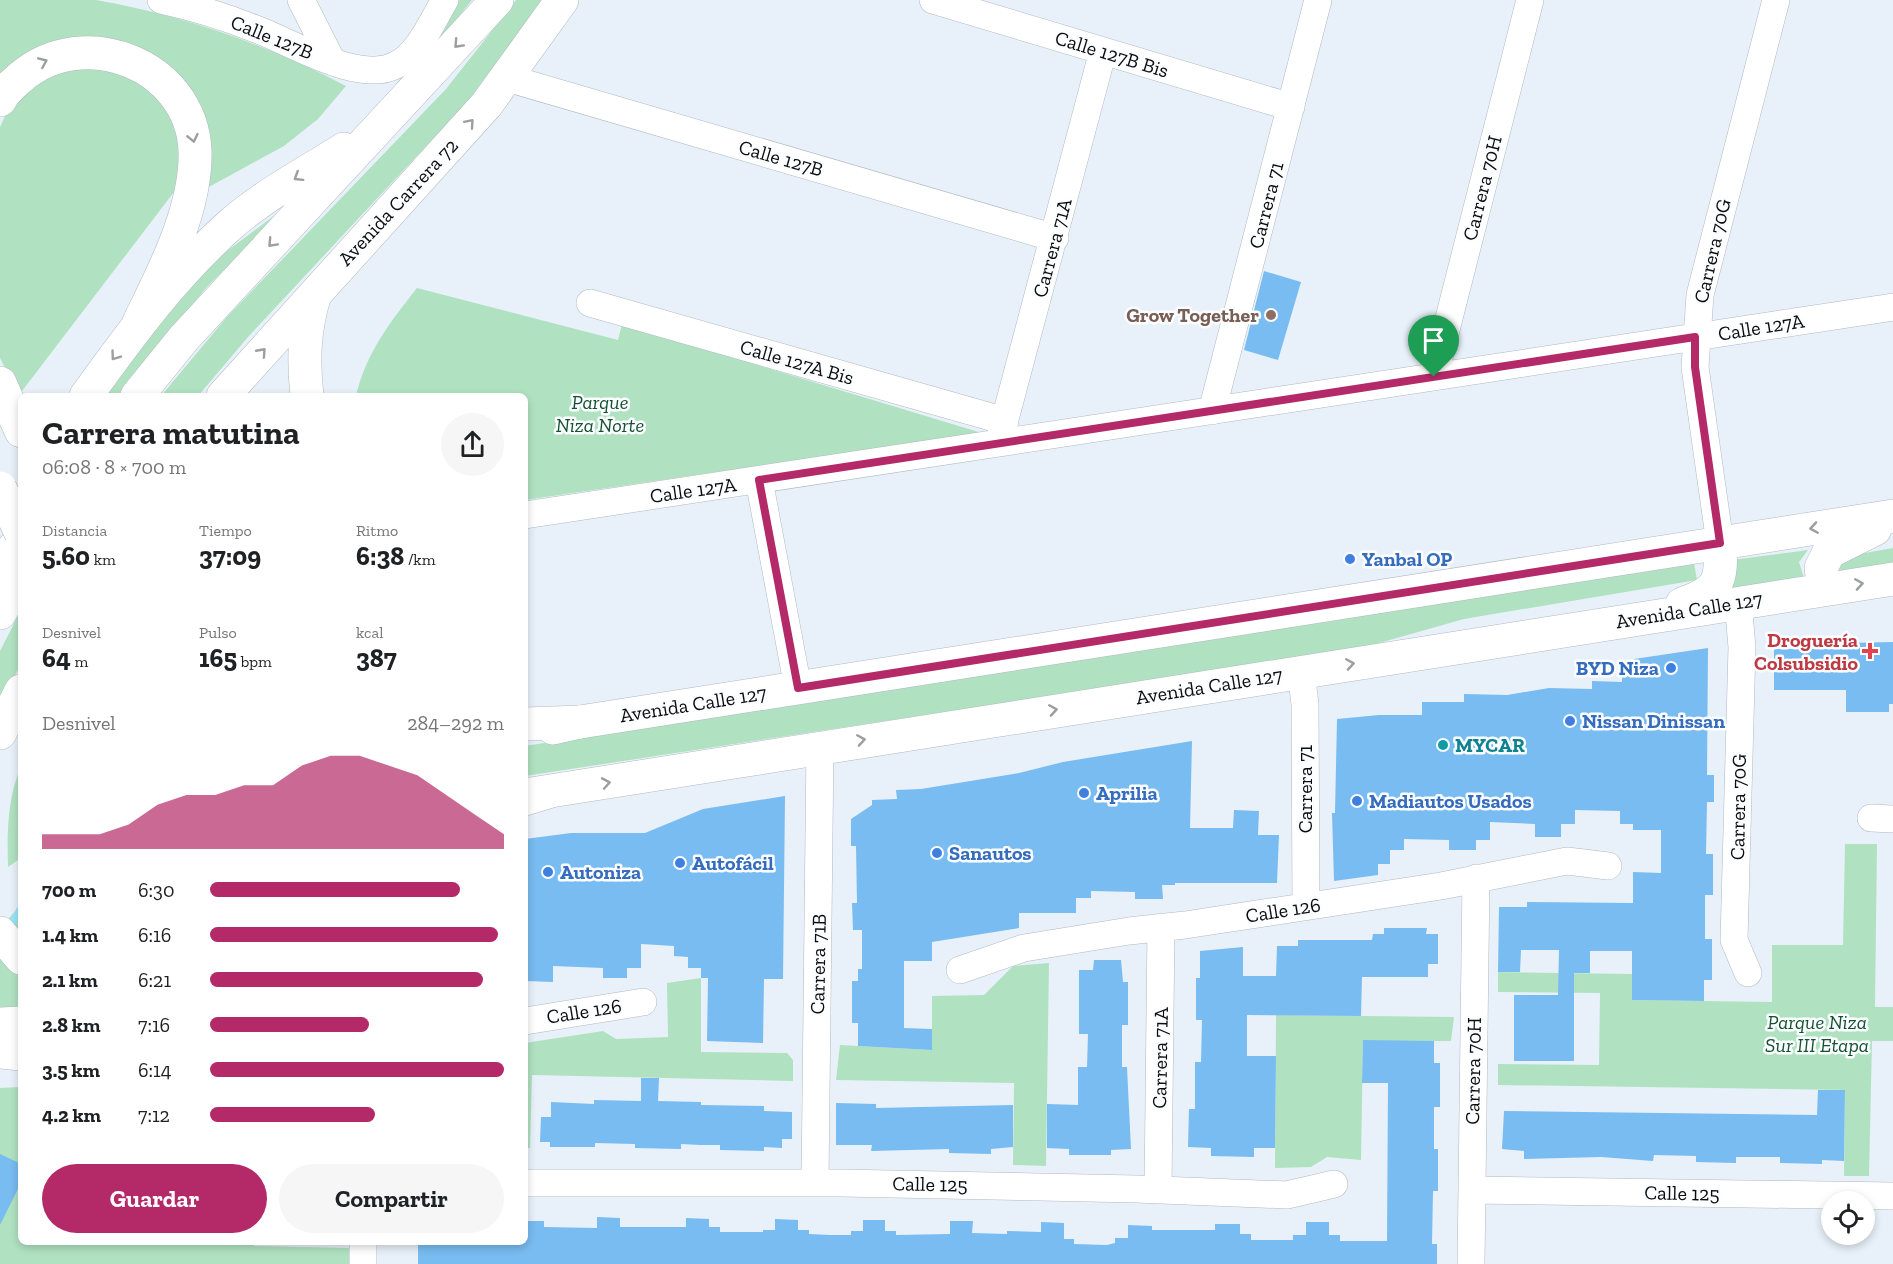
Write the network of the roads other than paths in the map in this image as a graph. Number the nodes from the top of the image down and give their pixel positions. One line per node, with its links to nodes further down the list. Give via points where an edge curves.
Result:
1 (161, 0): 10 (street, Calle 127B)
2 (301, 0): 12 (street)
3 (445, 0): 12 (street, Calle 127B, via 410,54 395,66 383,70 358,69)
4 (497, 0): 16 (main road, one-way to 16)
5 (562, 0): 13 (main road, Avenida Carrera 72)
6 (933, 0): 11 (street, Calle 127B Bis)
7 (1318, 0): 15 (street, Carrera 71)
8 (1530, 0): 23 (street, Carrera 70H)
9 (1776, 0): 22 (street, Carrera 70G, via 1700,295)
10 (202, 4): 12 (street, Calle 127B)
11 (1103, 51): 15 (street, Calle 127B Bis); 17 (street, Carrera 71A)
12 (332, 62)
13 (507, 78): 17 (street, Calle 127B); 18 (main road, Avenida Carrera 72, one-way to 13, via 433,166)
14 (0, 100): 21 (main road, one-way to 21, via 35,66 64,54 110,53 136,62 160,78 186,112 195,150 190,188 170,258)
15 (1291, 107): 29 (street, Carrera 71)
16 (383, 124): 21 (main road, one-way to 21, via 230,225); 26 (main road, one-way to 26, via 184,338)
17 (1055, 238): 31 (street, Carrera 71A)
18 (317, 290): 27 (main road, Avenida Carrera 72, one-way to 18); 28 (main road, via 305,334)
19 (590, 303): 31 (street, Calle 127A Bis)
20 (1893, 307): 22 (street, Calle 127A)
21 (139, 322): 25 (main road, one-way to 25)
22 (1695, 337): 23 (street, Calle 127A); 41 (street, Carrera 70G, via 1695,367)
23 (1434, 377): 29 (street, Calle 127A)
24 (3, 390): 30 (main road)
25 (88, 393)
26 (139, 393)
27 (226, 393)
28 (307, 393)
29 (1212, 411): 31 (street, Calle 127A)
30 (18, 424)
31 (1002, 433): 32 (street, Calle 127A)
32 (759, 480): 35 (street, Calle 127A); 50 (street)
33 (0, 488): 39 (main road, bridge)
34 (18, 495): 38 (main road)
35 (528, 514)
36 (1893, 516): 41 (main road, Avenida Calle 127, one-way to 41)
37 (1893, 520): 45 (main road, via 1829,552 1821,568)
38 (0, 522)
39 (18, 527)
40 (18, 543): 42 (main road)
41 (1720, 543): 48 (main road, via 1722,573 1707,594); 50 (main road, Avenida Calle 127)
42 (0, 565)
43 (1893, 579): 45 (main road, Avenida Calle 127, one-way to 43)
44 (18, 580): 47 (main road)
45 (1824, 589): 46 (main road, Avenida Calle 127)
46 (1738, 602): 48 (main road, Avenida Calle 127); 65 (street, Carrera 70G, via 1742,647 1734,940)
47 (0, 613)
48 (1644, 617): 49 (main road, Avenida Calle 127, one-way to 48)
49 (1301, 672): 56 (main road, Avenida Calle 127, one-way to 49); 60 (street, Carrera 71, via 1305,704)
50 (798, 688): 52 (main road, Avenida Calle 127)
51 (18, 697): 54 (main road)
52 (580, 722): 53 (main road); 55 (main road, Avenida Calle 127)
53 (528, 724)
54 (0, 734)
55 (528, 734)
56 (820, 746): 57 (main road, Avenida Calle 127, one-way to 56); 73 (street, Carrera 71B)
57 (533, 795)
58 (1608, 866): 59 (street, Calle 126, via 1567,861)
59 (1476, 878): 60 (street, Calle 126); 76 (street, Carrera 70H)
60 (1306, 906): 61 (street, Calle 126)
61 (1161, 927): 64 (street, Calle 126, via 1024,948); 75 (street, Carrera 71A)
62 (0, 933): 63 (main road)
63 (18, 954)
64 (960, 970)
65 (1748, 973)
66 (643, 1002): 67 (street, Calle 126)
67 (528, 1021)
68 (18, 1023): 69 (main road)
69 (0, 1024)
70 (0, 1052): 71 (main road)
71 (18, 1054)
72 (528, 1182): 73 (street, Calle 125)
73 (815, 1182): 75 (street, Calle 125)
74 (1334, 1184): 75 (street, Calle 125, via 1287,1195)
75 (1158, 1189)
76 (1472, 1190): 77 (street, Calle 125); 80 (street, Carrera 70H)
77 (1893, 1196)
78 (363, 1245): 79 (street)
79 (363, 1264)
80 (1471, 1264)

